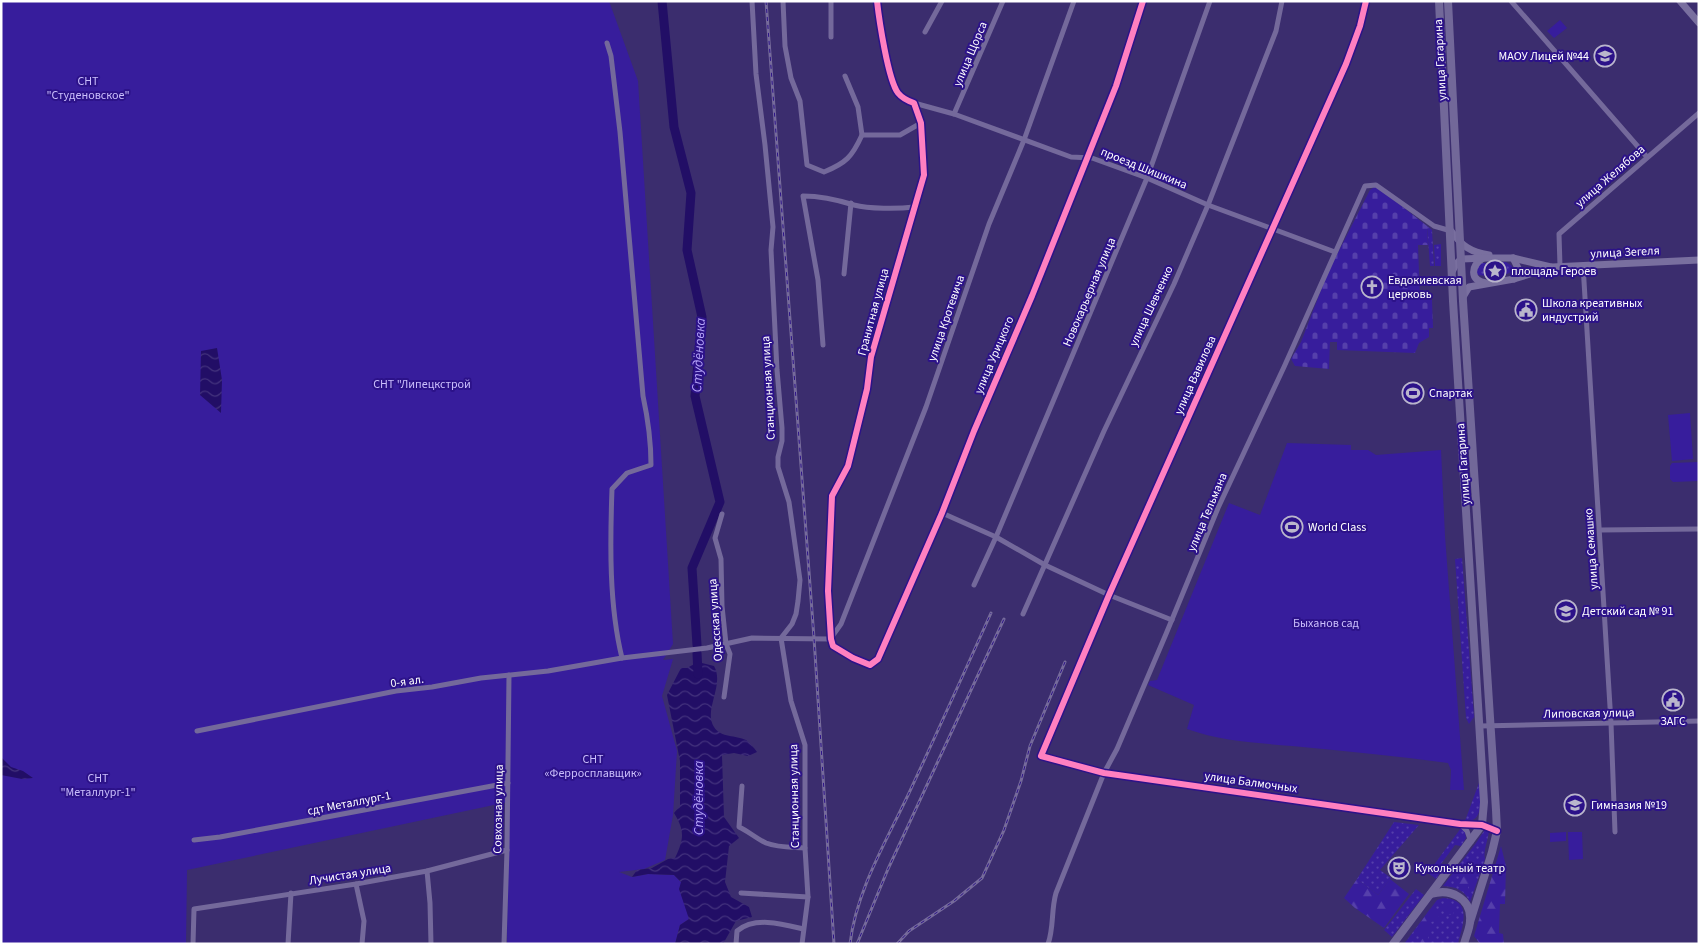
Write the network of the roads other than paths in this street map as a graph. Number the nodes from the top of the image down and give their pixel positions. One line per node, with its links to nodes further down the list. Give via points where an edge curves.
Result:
1 (752, 1): 63 (street, Станционная улица, via 756,74 773,224 770,250 782,428 778,467 790,502 800,580 796,614)
2 (783, 1): 25 (street, via 785,46 791,78 800,101 807,165 824,172 840,165 855,150)
3 (831, 1): 18 (street)
4 (877, 1): 21 (street, Гранитная улица, via 891,73 898,92)
5 (942, 1): 17 (street)
6 (1003, 1): 23 (street, улица Щорса)
7 (1074, 1): 26 (street, улица Кротевича)
8 (1142, 1): 28 (street, улица Урицкого, via 1116,86)
9 (1210, 1): 29 (street, Новокарьерная улица)
10 (1282, 1): 31 (street, улица Шевченко, via 1276,31)
11 (1366, 1): 33 (street, улица Вавилова, via 1346,64)
12 (1439, 1): 34 (main road, улица Гагарина)
13 (1448, 1): 35 (main road, улица Гагарина)
14 (1511, 1): 27 (street)
15 (1680, 1): 16 (main road)
16 (1699, 22)
17 (925, 32)
18 (831, 37)
19 (607, 43): 66 (street, via 620,132 651,458 651,465 627,473 612,489 614,615)
20 (845, 76): 25 (street, via 858,107)
21 (914, 103): 23 (street, проезд Шишкина); 24 (street, Гранитная улица)
22 (1699, 112): 27 (street, улица Желябова)
23 (954, 114): 26 (street, проезд Шишкина)
24 (921, 122): 25 (street, via 900,135); 32 (street, Гранитная улица, via 924,175)
25 (862, 135)
26 (1024, 140): 28 (street, проезд Шишкина, via 1071,157); 64 (street, улица Кротевича, via 989,224 923,415 840,624)
27 (1647, 157): 43 (street, улица Желябова, via 1559,234)
28 (1086, 158): 29 (street, проезд Шишкина); 51 (street, улица Урицкого)
29 (1147, 178): 31 (street, проезд Шишкина); 55 (street, Новокарьерная улица)
30 (851, 203): 32 (street, via 897,209); 46 (street); 50 (street, via 803,196 818,280)
31 (1208, 205): 33 (street, проезд Шишкина); 56 (street, улица Шевченко)
32 (914, 207): 64 (street, Гранитная улица, via 871,357 867,389 848,466 832,496 828,591)
33 (1273, 228): 36 (street, проезд Шишкина); 60 (street, улица Вавилова)
34 (1450, 231): 35 (main road); 36 (street, улица Тельмана, via 1434,226 1376,186 1365,186); 45 (main road, улица Гагарина)
35 (1460, 244): 37 (main road, via 1476,253); 40 (main road, улица Гагарина)
36 (1335, 252): 62 (street, улица Тельмана, via 1218,508)
37 (1501, 257): 38 (main road); 39 (main road)
38 (1483, 258): 40 (main road); 48 (main road, via 1477,262 1475,276 1480,282)
39 (1514, 258): 44 (main road); 47 (main road, via 1518,268)
40 (1461, 259): 45 (main road); 49 (main road, улица Гагарина)
41 (1699, 260): 42 (main road, улица Зегеля)
42 (1583, 265): 43 (main road, улица Зегеля); 54 (street, улица Семашко)
43 (1560, 266): 44 (main road, улица Зегеля)
44 (1552, 267): 47 (main road)
45 (1452, 272): 59 (main road, улица Гагарина)
46 (844, 274)
47 (1514, 279): 48 (main road)
48 (1487, 283): 49 (main road, via 1469,287)
49 (1463, 297): 58 (main road, улица Гагарина)
50 (823, 345)
51 (942, 513): 55 (street); 64 (street, улица Урицкого, via 878,659 870,665 853,658 833,646)
52 (722, 514): 65 (street, Одесская улица, via 715,538 721,559)
53 (1699, 529): 54 (street)
54 (1600, 530): 70 (street, улица Семашко)
55 (996, 537): 56 (street); 57 (street, Новокарьерная улица)
56 (1045, 565): 60 (street); 61 (street, улица Шевченко)
57 (974, 585)
58 (1482, 589): 59 (main road, via 1477,596); 72 (main road, улица Гагарина)
59 (1471, 590): 71 (main road, улица Гагарина)
60 (1109, 595): 62 (street); 74 (street, улица Вавилова)
61 (1023, 614)
62 (1172, 620): 75 (street, улица Тельмана)
63 (781, 638): 64 (street, 0-я ал.); 65 (street, 0-я ал., via 752,638); 84 (street, Станционная улица, via 791,701 805,745)
64 (831, 639)
65 (726, 644): 66 (street, 0-я ал.); 68 (street, Одесская улица, via 730,654)
66 (622, 658): 67 (street, 0-я ал.)
67 (509, 675): 73 (street, 0-я ал., via 396,692); 76 (street, Совхозная улица)
68 (724, 697)
69 (1699, 721): 70 (street, Липовская улица)
70 (1612, 723): 72 (street, Липовская улица); 81 (street, улица Семашко)
71 (1480, 726): 72 (street, Липовская улица); 79 (main road, улица Гагарина)
72 (1491, 726): 80 (main road, улица Гагарина)
73 (197, 731)
74 (1040, 756): 75 (street, улица Балмочных)
75 (1104, 773): 78 (street, улица Балмочных); 102 (street, улица Тельмана, via 1056,893)
76 (508, 783): 82 (street, сдт Металлург-1); 85 (street, Совхозная улица)
77 (742, 786): 84 (street, via 739,827 764,842)
78 (1460, 824): 79 (street, улица Балмочных); 83 (street, via 1467,830)
79 (1482, 825): 80 (street, улица Балмочных); 83 (main road, улица Гагарина)
80 (1497, 831): 92 (main road, улица Гагарина)
81 (1616, 832)
82 (194, 840)
83 (1471, 842): 90 (main road, улица Гагарина)
84 (806, 848): 91 (street, Станционная улица)
85 (507, 850): 86 (street, Лучистая улица); 99 (street, Совхозная улица)
86 (427, 871): 87 (street, Лучистая улица); 98 (street)
87 (356, 884): 88 (street, Лучистая улица); 97 (street, via 364,921)
88 (291, 893): 95 (street, Лучистая улица, via 194,909); 96 (street)
89 (742, 893): 91 (street)
90 (1431, 894): 92 (main road, via 1445,892 1459,897 1468,908); 94 (main road, улица Гагарина)
91 (808, 897): 93 (street, Станционная улица)
92 (1470, 922): 104 (main road, улица Гагарина)
93 (803, 929): 100 (street, via 756,922 738,931); 101 (street, Станционная улица)
94 (1398, 940): 103 (main road)
95 (193, 944)
96 (288, 944)
97 (362, 944)
98 (431, 944)
99 (504, 944)
100 (736, 944)
101 (802, 944)
102 (1048, 944)
103 (1393, 944)
104 (1464, 944)

